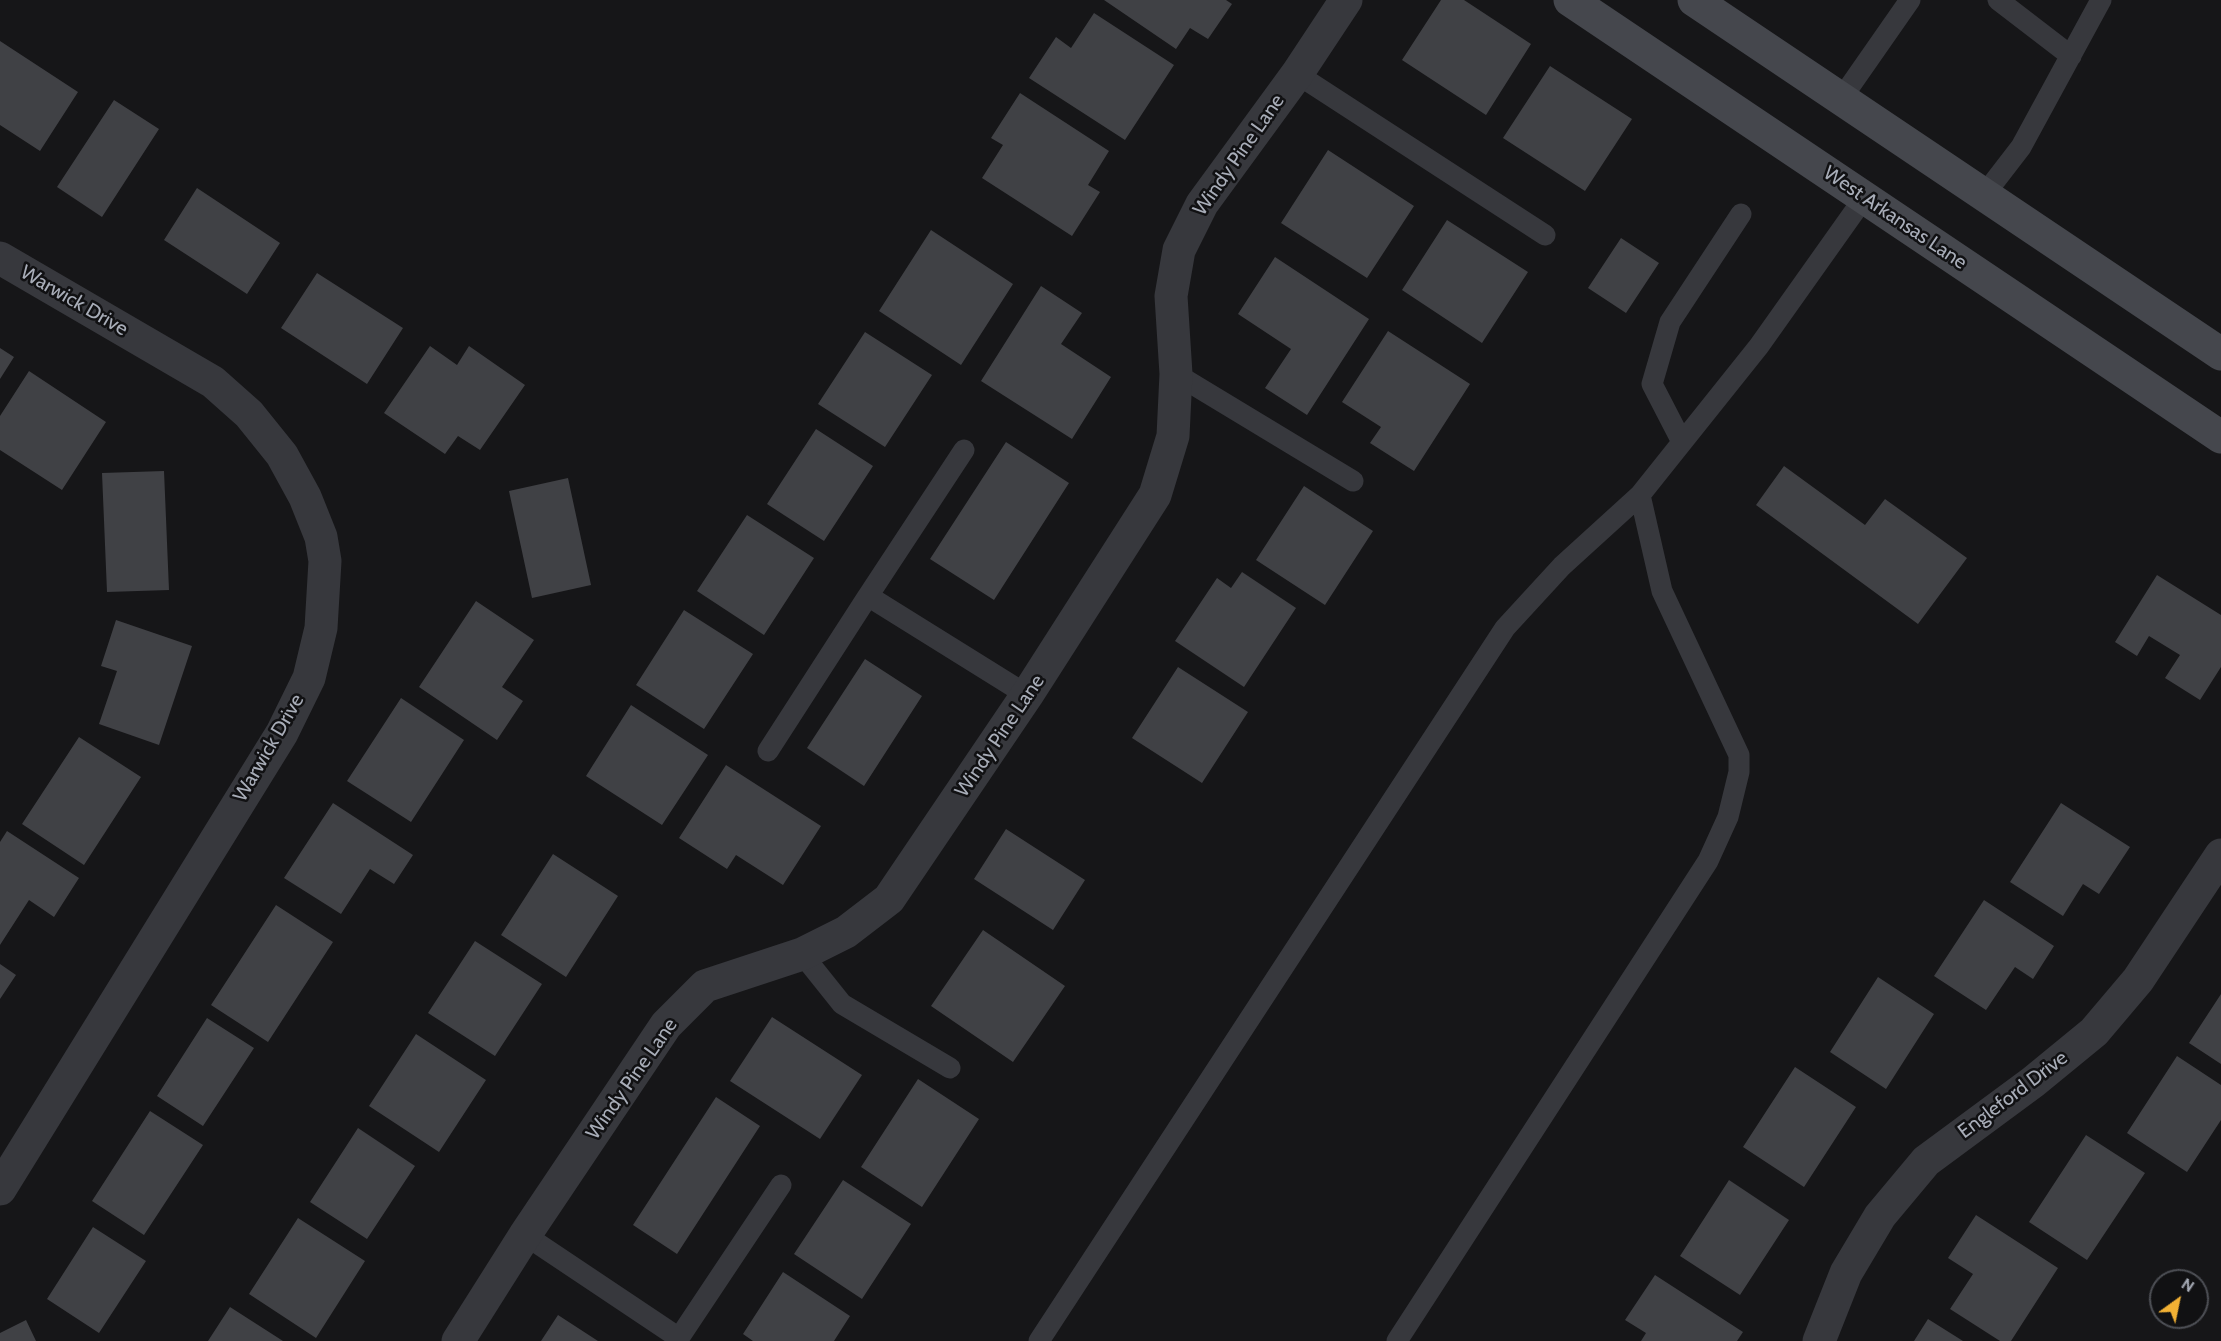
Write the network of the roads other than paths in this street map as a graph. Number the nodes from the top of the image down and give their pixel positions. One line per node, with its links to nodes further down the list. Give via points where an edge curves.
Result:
1 (1346, 0): 8 (street, Windy Pine Lane)
2 (1570, 0): 11 (main road, West Arkansas Lane)
3 (1694, 0): 9 (main road)
4 (1910, 0): 9 (lane)
5 (1998, 0): 7 (lane)
6 (2101, 0): 7 (lane)
7 (2071, 56): 10 (lane, via 2021,147)
8 (1297, 74): 13 (lane); 16 (street, Windy Pine Lane, via 1202,204 1179,250 1171,296)
9 (1842, 99): 10 (main road)
10 (1984, 195): 15 (main road)
11 (1864, 198): 17 (main road, West Arkansas Lane); 18 (lane, via 1759,346)
12 (1741, 214): 18 (lane, via 1670,322 1652,384)
13 (1545, 235)
14 (0, 258): 29 (street, Warwick Drive, via 213,382 249,414 282,455 304,497 321,537 325,561 321,628 309,678 282,734)
15 (2221, 354)
16 (1176, 374): 20 (lane); 23 (street, Windy Pine Lane, via 1173,436 1155,495)
17 (2221, 436)
18 (1682, 442): 21 (lane)
19 (964, 450): 22 (lane)
20 (1353, 481)
21 (1640, 495): 33 (lane, via 1562,567 1505,628); 34 (lane, via 1662,591 1739,755 1728,817 1708,861)
22 (868, 596): 23 (lane); 24 (lane)
23 (1027, 695): 26 (street, Windy Pine Lane, via 889,899 846,932)
24 (768, 751)
25 (2221, 855): 35 (street, Engleford Drive, via 2138,980 2094,1032 1926,1161 1880,1216 1852,1264)
26 (802, 954): 27 (lane, via 842,1004); 30 (street, Windy Pine Lane, via 705,986 666,1025)
27 (950, 1068)
28 (781, 1185): 31 (lane)
29 (0, 1189)
30 (525, 1235): 31 (lane); 32 (street, Windy Pine Lane)
31 (678, 1339)
32 (458, 1341)
33 (1039, 1341)
34 (1397, 1341)
35 (1819, 1341)

